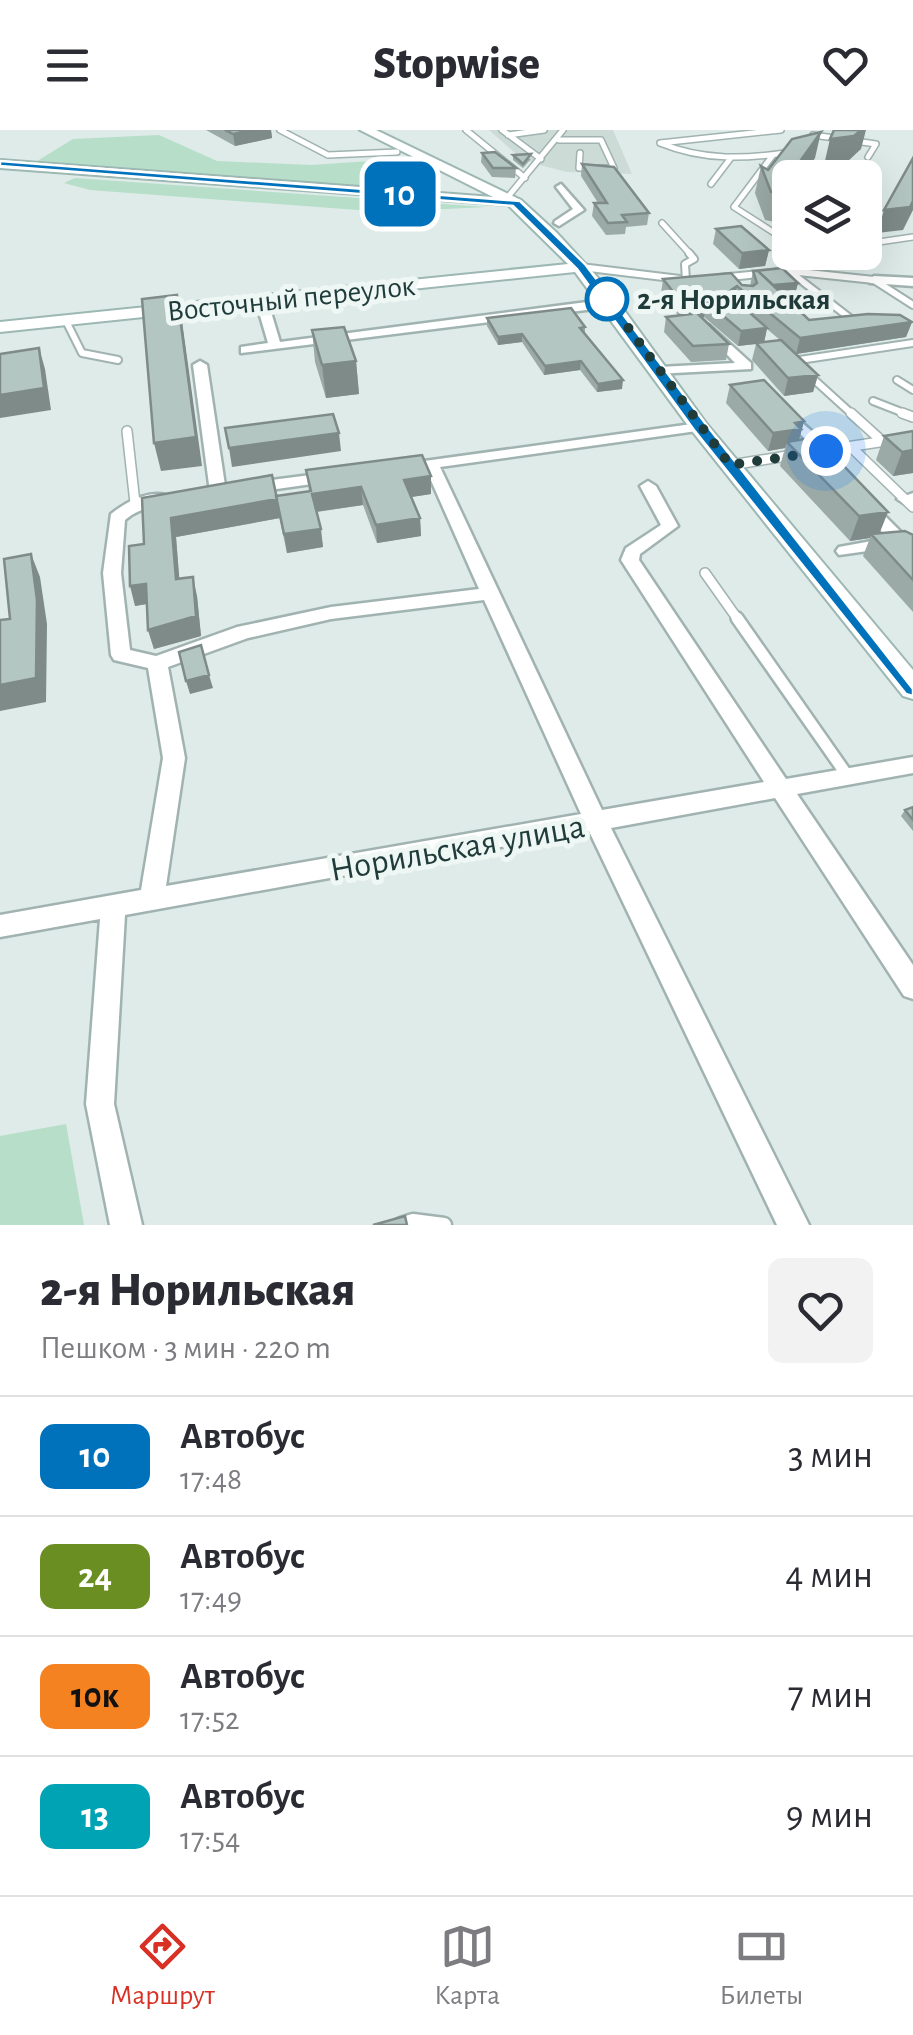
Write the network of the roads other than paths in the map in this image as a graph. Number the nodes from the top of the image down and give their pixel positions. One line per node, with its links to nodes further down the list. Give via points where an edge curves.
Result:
1 (280, 130): 13 (lane, via 328,155)
2 (351, 130): 13 (main road)
3 (366, 130): 13 (main road)
4 (466, 130): 21 (lane)
5 (544, 130): 8 (lane)
6 (563, 130): 11 (lane)
7 (781, 130): 18 (lane, via 660,142 678,152)
8 (504, 132): 17 (lane)
9 (596, 133): 12 (lane)
10 (814, 133): 15 (lane, via 805,150); 16 (lane, via 876,144)
11 (559, 140): 12 (lane); 17 (lane)
12 (601, 140): 14 (lane, via 614,168 579,168)
13 (403, 151): 20 (main road); 25 (main road)
14 (580, 153)
15 (773, 155): 18 (lane); 28 (lane, via 734,207)
16 (868, 157)
17 (541, 159): 21 (lane)
18 (730, 160): 22 (lane)
19 (0, 164): 24 (main road)
20 (439, 172): 24 (main road, via 444,185); 25 (main road)
21 (524, 178): 25 (lane)
22 (711, 184)
23 (561, 186): 26 (street, via 579,210)
24 (426, 196): 25 (main road)
25 (512, 201): 26 (main road); 31 (main road)
26 (559, 222): 31 (main road)
27 (662, 223): 36 (lane, via 694,259 685,264)
28 (772, 231)
29 (913, 237): 30 (lane)
30 (882, 242)
31 (581, 266): 36 (lane); 41 (main road, Восточный переулок); 42 (main road)
32 (789, 272): 33 (lane); 37 (lane); 46 (lane)
33 (730, 277): 34 (lane); 39 (street)
34 (715, 278)
35 (701, 279): 36 (lane)
36 (686, 280)
37 (874, 280): 38 (street); 43 (lane)
38 (913, 282)
39 (746, 294)
40 (805, 300): 45 (street, via 782,304)
41 (262, 302): 44 (main road, Восточный переулок); 51 (street)
42 (610, 303): 51 (street); 57 (main road)
43 (913, 305)
44 (66, 320): 48 (main road, Восточный переулок); 54 (lane, via 82,353)
45 (803, 321)
46 (858, 323): 49 (street)
47 (704, 325): 57 (street, via 742,353 746,366)
48 (0, 326)
49 (828, 327)
50 (913, 343): 55 (lane)
51 (274, 346): 53 (street)
52 (780, 349): 55 (lane)
53 (246, 350)
54 (118, 360)
55 (793, 361): 66 (lane)
56 (200, 365): 73 (street)
57 (660, 372): 63 (main road)
58 (896, 380): 59 (lane)
59 (913, 390)
60 (770, 398): 68 (street)
61 (873, 401): 62 (lane)
62 (913, 418)
63 (700, 426): 69 (main road); 79 (street, via 421,465)
64 (127, 430): 75 (lane)
65 (913, 437): 66 (lane)
66 (883, 442): 67 (lane)
67 (851, 447): 68 (lane); 74 (lane)
68 (816, 456): 69 (lane)
69 (730, 465): 81 (main road)
70 (354, 474): 73 (street)
71 (648, 486): 84 (street, via 670,526 639,544 630,560)
72 (851, 491): 76 (street)
73 (201, 494): 75 (street)
74 (910, 501)
75 (135, 503): 80 (street, via 117,518 112,573 121,655)
76 (909, 545): 77 (street)
77 (845, 550)
78 (705, 573): 83 (lane)
79 (493, 592): 80 (street, via 331,613 244,632); 85 (street)
80 (157, 663): 86 (street, via 174,758)
81 (913, 689)
82 (913, 765): 83 (street, Норильская улица)
83 (849, 779): 84 (street, Норильская улица)
84 (782, 791): 85 (street, Норильская улица); 89 (street)
85 (598, 823): 86 (street, Норильская улица); 93 (street)
86 (152, 900): 87 (street, Норильская улица)
87 (112, 907): 88 (street, Норильская улица); 90 (street, via 100,1104)
88 (0, 926)
89 (913, 987)
90 (126, 1225)
91 (401, 1225): 92 (lane)
92 (444, 1225)
93 (793, 1225)

